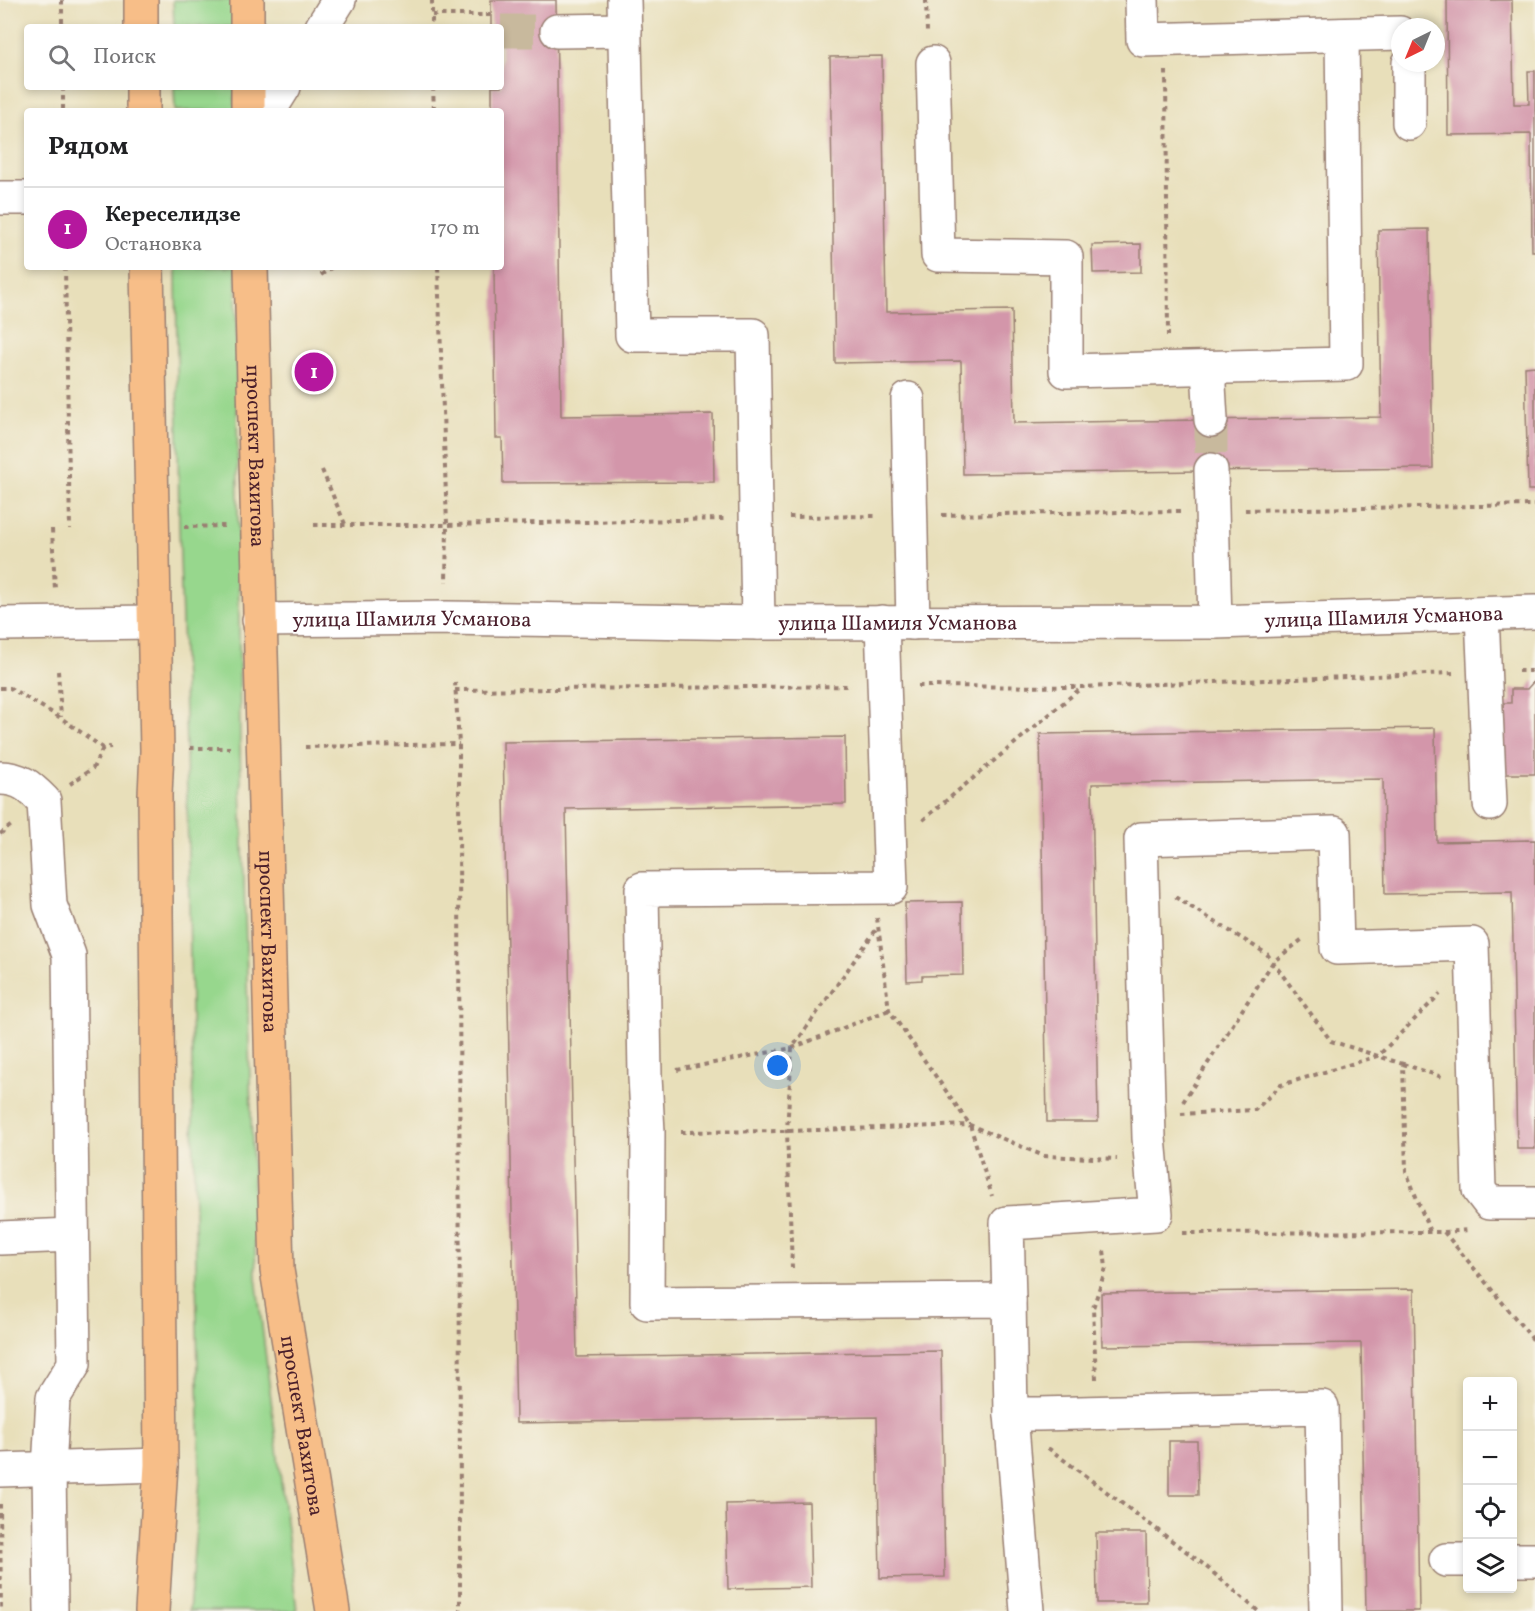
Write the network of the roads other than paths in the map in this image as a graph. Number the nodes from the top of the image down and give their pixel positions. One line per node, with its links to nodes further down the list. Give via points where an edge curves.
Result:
1 (141, 0): 6 (main road)
2 (247, 0): 7 (main road)
3 (339, 0): 8 (street)
4 (1142, 0): 11 (street, via 1143,40)
5 (625, 15): 9 (street); 35 (street, via 632,335 753,335)
6 (141, 24)
7 (247, 24)
8 (324, 24)
9 (557, 30)
10 (1391, 33): 11 (street)
11 (1342, 34): 25 (street, via 1346,364)
12 (933, 63): 25 (street, via 938,255 1066,257 1066,371)
13 (1409, 72): 20 (street)
14 (143, 90): 17 (main road)
15 (248, 90): 18 (main road)
16 (282, 90): 19 (street)
17 (143, 108)
18 (248, 108)
19 (271, 108)
20 (1409, 123)
21 (0, 198): 22 (street)
22 (24, 198)
23 (147, 270): 32 (main road)
24 (251, 270): 31 (main road, проспект Вахитова)
25 (1208, 368): 27 (street)
26 (909, 399): 33 (street)
27 (1211, 420)
28 (1211, 470): 34 (street)
29 (1535, 612): 30 (street, улица Шамиля Усманова)
30 (1482, 614): 34 (street, улица Шамиля Усманова); 38 (street)
31 (259, 620): 35 (street, улица Шамиля Усманова, via 447,618); 51 (main road, проспект Вахитова, via 277,1270)
32 (154, 622): 36 (street); 44 (main road)
33 (897, 622): 34 (street, улица Шамиля Усманова); 35 (street, улица Шамиля Усманова); 42 (street, via 885,685 891,887 642,889 648,1303)
34 (1215, 622)
35 (758, 623)
36 (0, 624)
37 (0, 778): 40 (street, via 12,778 30,787 44,801 50,905 69,955)
38 (1490, 804)
39 (1535, 1203): 42 (street, via 1489,1203 1479,1190 1472,944 1337,948 1334,833 1141,839 1149,1137 1156,1214 1007,1223)
40 (72, 1236): 41 (street); 45 (street, via 74,1364 53,1398)
41 (0, 1238)
42 (1009, 1300): 43 (street)
43 (1011, 1417): 52 (street); 53 (street, via 1322,1407)
44 (161, 1465): 45 (street); 50 (main road)
45 (49, 1469): 46 (street); 49 (street)
46 (0, 1470)
47 (1517, 1560): 48 (street)
48 (1535, 1560)
49 (51, 1611)
50 (152, 1611)
51 (333, 1611)
52 (1027, 1611)
53 (1326, 1611)

